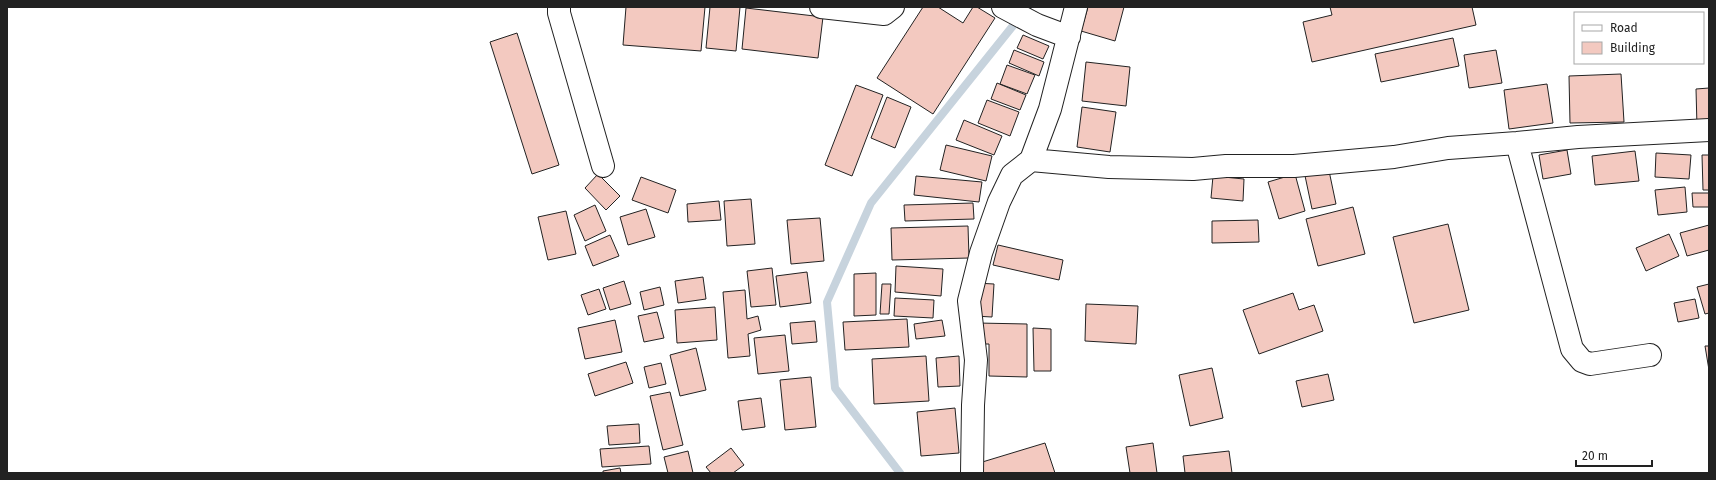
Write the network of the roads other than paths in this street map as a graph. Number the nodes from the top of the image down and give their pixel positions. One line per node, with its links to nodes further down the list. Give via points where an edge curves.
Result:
1 (558, 7): 10 (street)
2 (821, 7): 3 (street, via 884,14)
3 (893, 7)
4 (1003, 7): 6 (street, via 1037,25)
5 (1076, 7): 6 (street)
6 (1069, 37): 9 (street, via 1050,109)
7 (1709, 130): 8 (street, via 1578,137)
8 (1517, 144): 9 (street, via 1448,148 1394,157 1294,166 1226,166 1193,169 1109,167); 11 (street, via 1572,349 1582,361 1590,364)
9 (1031, 160): 12 (street, via 1012,175 999,202 981,253 970,301 976,360)
10 (604, 166)
11 (1650, 355)
12 (972, 473)

